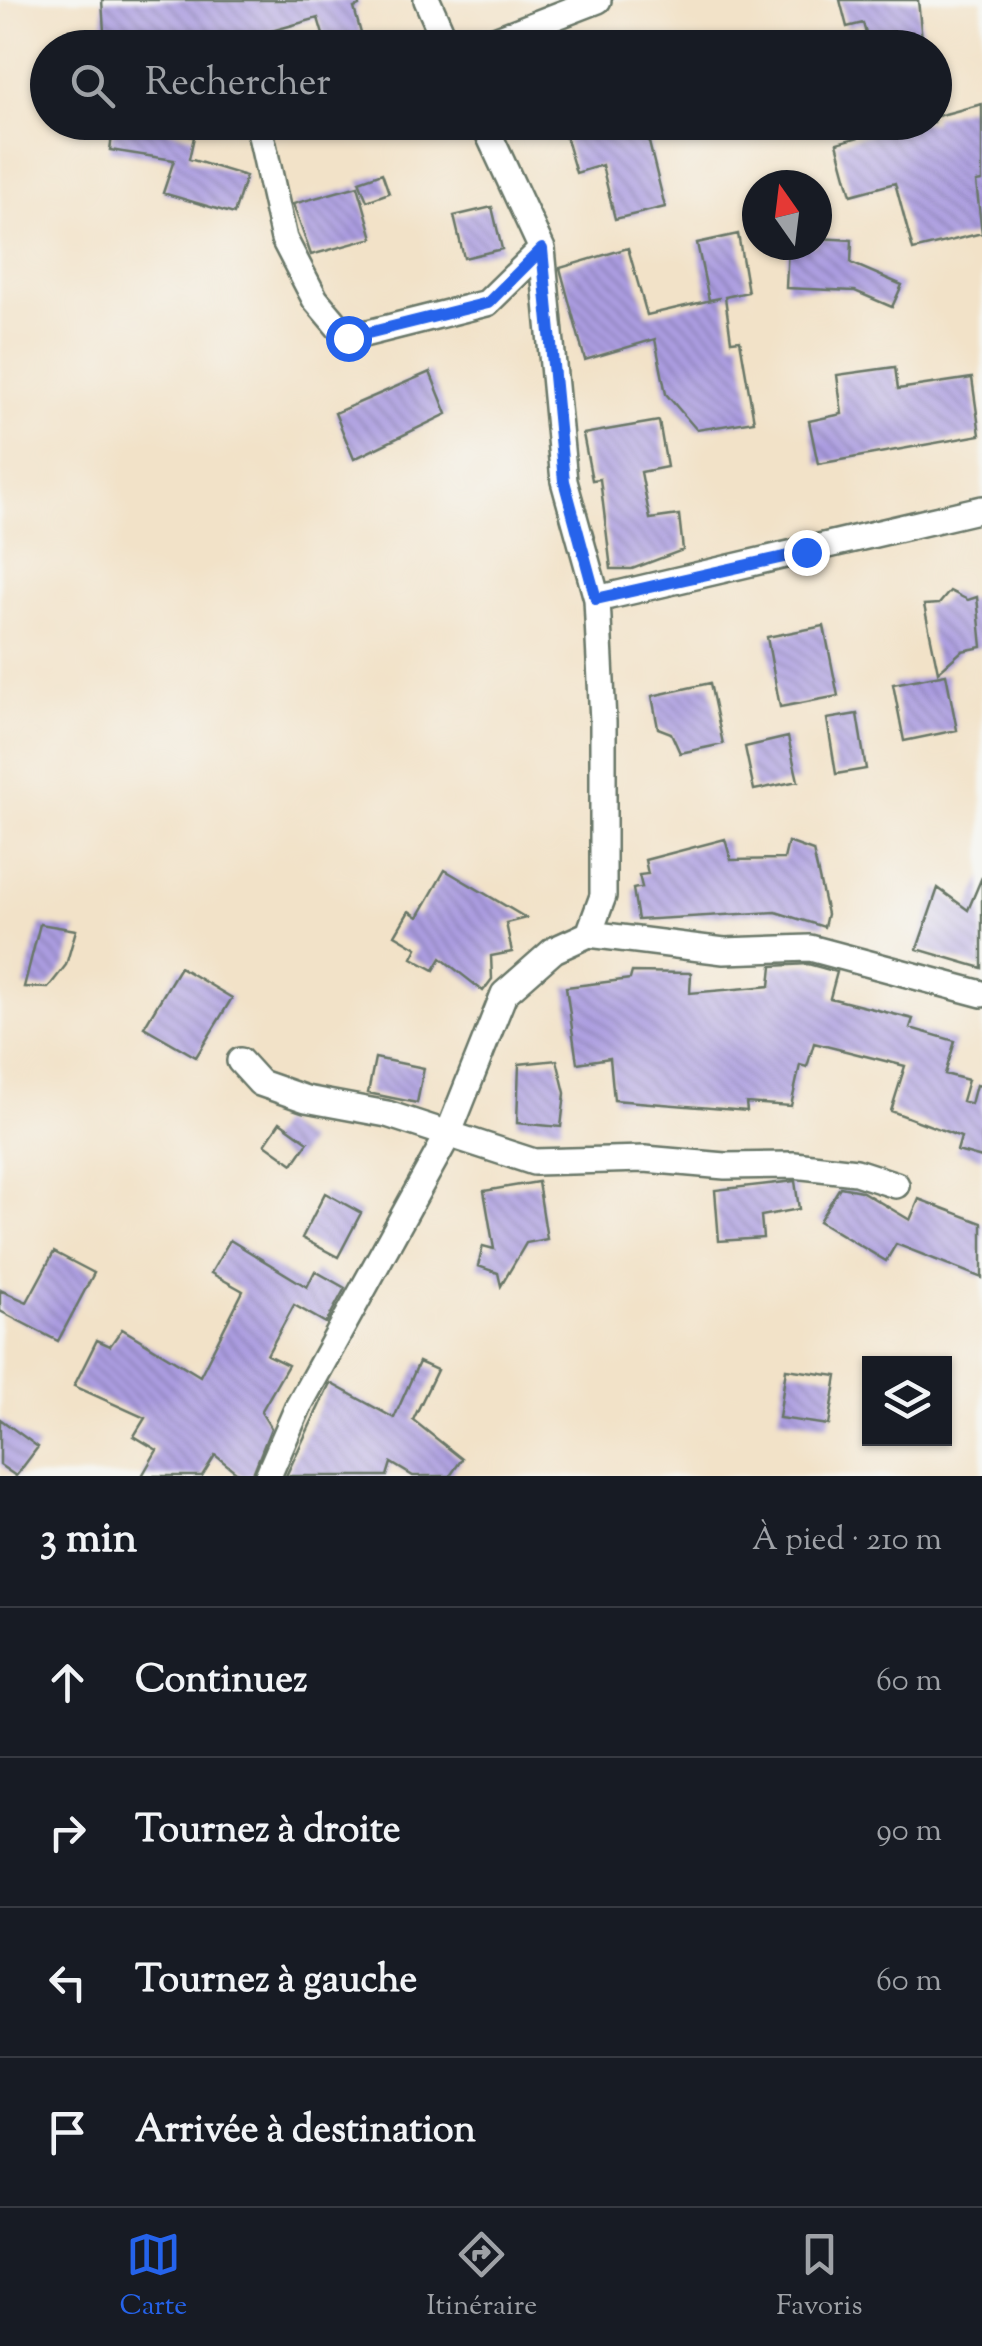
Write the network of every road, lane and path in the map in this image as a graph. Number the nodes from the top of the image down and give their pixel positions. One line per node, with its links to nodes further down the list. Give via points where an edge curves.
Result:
1 (428, 0): 3 (street)
2 (598, 0): 4 (street)
3 (440, 30)
4 (520, 30)
5 (262, 140): 7 (street, via 284,239 315,298 348,338 488,303)
6 (491, 140): 7 (street)
7 (542, 249): 9 (street, via 564,481)
8 (982, 509): 9 (street)
9 (596, 599): 10 (street, via 604,722 603,896)
10 (589, 934): 11 (street, via 724,951 810,948); 13 (street, via 554,950 504,994)
11 (982, 994)
12 (240, 1061): 13 (street, via 260,1084 387,1114)
13 (447, 1137): 14 (street, via 534,1162 794,1165 856,1172); 15 (street, via 298,1406)
14 (896, 1185)
15 (268, 1476)

